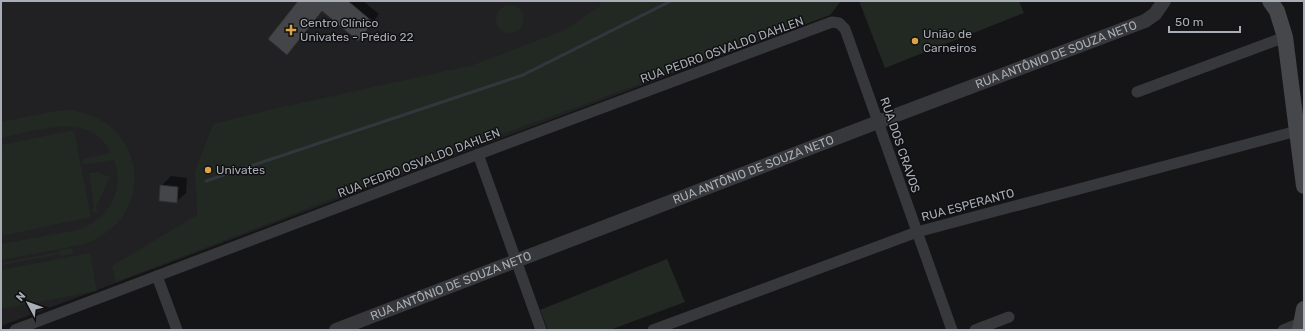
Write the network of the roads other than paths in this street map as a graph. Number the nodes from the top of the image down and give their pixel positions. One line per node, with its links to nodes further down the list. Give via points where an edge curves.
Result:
1 (1164, 1): 6 (street, RUA ANTÔNIO DE SOUZA NETO, via 1155,14 1145,21)
2 (1270, 1): 4 (main road, via 1277,10)
3 (832, 22): 6 (street, RUA DOS CRAVOS, via 840,23 845,29); 8 (street, RUA PEDRO OSVALDO DAHLEN)
4 (1285, 37): 5 (street); 7 (main road)
5 (1137, 92)
6 (878, 122): 10 (street, RUA DOS CRAVOS); 11 (street, RUA ANTÔNIO DE SOUZA NETO)
7 (1297, 131): 9 (main road); 10 (street, RUA ESPERANTO)
8 (478, 154): 11 (street); 12 (street, RUA PEDRO OSVALDO DAHLEN)
9 (1304, 186)
10 (917, 232): 19 (street, RUA ESPERANTO); 20 (street, RUA DOS CRAVOS)
11 (516, 261): 17 (street, RUA ANTÔNIO DE SOUZA NETO); 18 (street)
12 (157, 276): 15 (street, RUA PEDRO OSVALDO DAHLEN); 16 (street)
13 (1009, 317): 21 (street)
14 (1301, 321): 22 (street)
15 (15, 330)
16 (177, 330)
17 (336, 330)
18 (541, 330)
19 (653, 330)
20 (952, 330)
21 (974, 330)
22 (1283, 330)

